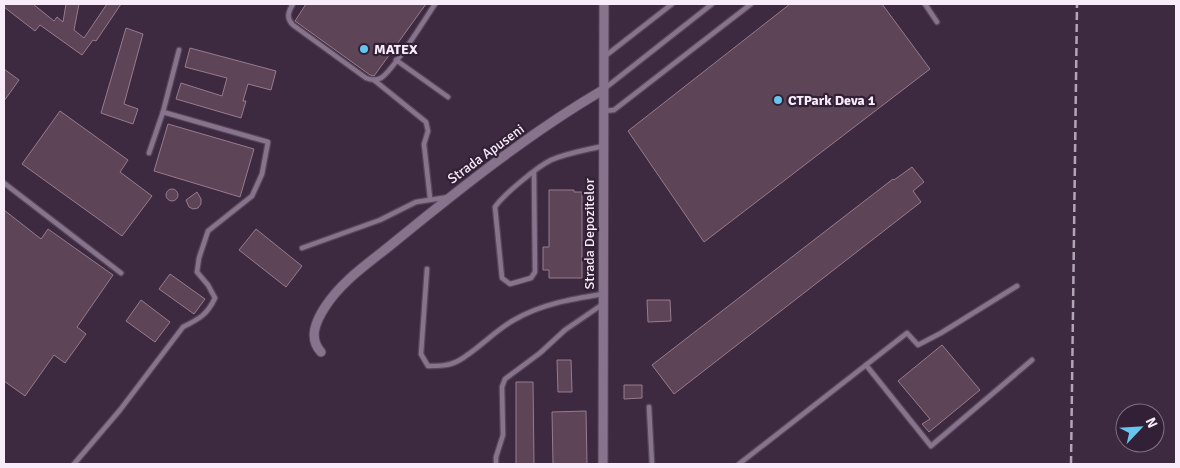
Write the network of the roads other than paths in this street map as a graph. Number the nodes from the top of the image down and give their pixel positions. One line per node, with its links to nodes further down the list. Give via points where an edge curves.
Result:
1 (293, 4): 12 (lane, via 288,14 293,26 366,78)
2 (435, 4): 11 (lane)
3 (604, 4): 10 (street, Strada Depozitelor)
4 (672, 4): 10 (lane)
5 (712, 4): 13 (lane, Strada Apuseni)
6 (751, 4): 15 (lane, via 614,110)
7 (925, 4): 8 (lane)
8 (937, 22)
9 (179, 50): 16 (lane)
10 (603, 58): 13 (street, Strada Depozitelor)
11 (396, 60): 12 (lane, via 382,77); 14 (lane)
12 (374, 80): 22 (lane, via 426,122 428,131 424,144)
13 (603, 90): 15 (street, Strada Depozitelor); 21 (street, Strada Apuseni, via 572,108)
14 (448, 97)
15 (603, 111): 17 (street, Strada Depozitelor)
16 (163, 112): 18 (lane); 33 (lane, via 268,142 262,174 252,196 208,231 197,272 215,298 209,310 183,327)
17 (603, 146): 19 (lane, via 550,161); 27 (street, Strada Depozitelor)
18 (149, 153)
19 (534, 173): 19 (lane, via 535,272 532,278 510,284 502,278 495,208 500,199)
20 (4, 183): 25 (lane)
21 (450, 196): 22 (lane); 29 (street, Strada Apuseni, via 353,275 334,295 315,326 314,340)
22 (430, 198): 23 (lane)
23 (302, 248)
24 (427, 269): 27 (lane, via 421,354 428,366 457,361 529,312 556,302)
25 (121, 273)
26 (1017, 286): 31 (lane, via 918,345 907,333)
27 (603, 294): 28 (street, Strada Depozitelor)
28 (603, 304): 34 (lane, via 505,379 502,387 503,435); 35 (street, Strada Depozitelor)
29 (321, 352)
30 (1032, 360): 31 (lane, via 931,446)
31 (866, 365): 37 (lane)
32 (649, 407): 36 (lane)
33 (74, 464)
34 (496, 464)
35 (602, 464)
36 (652, 464)
37 (740, 464)

